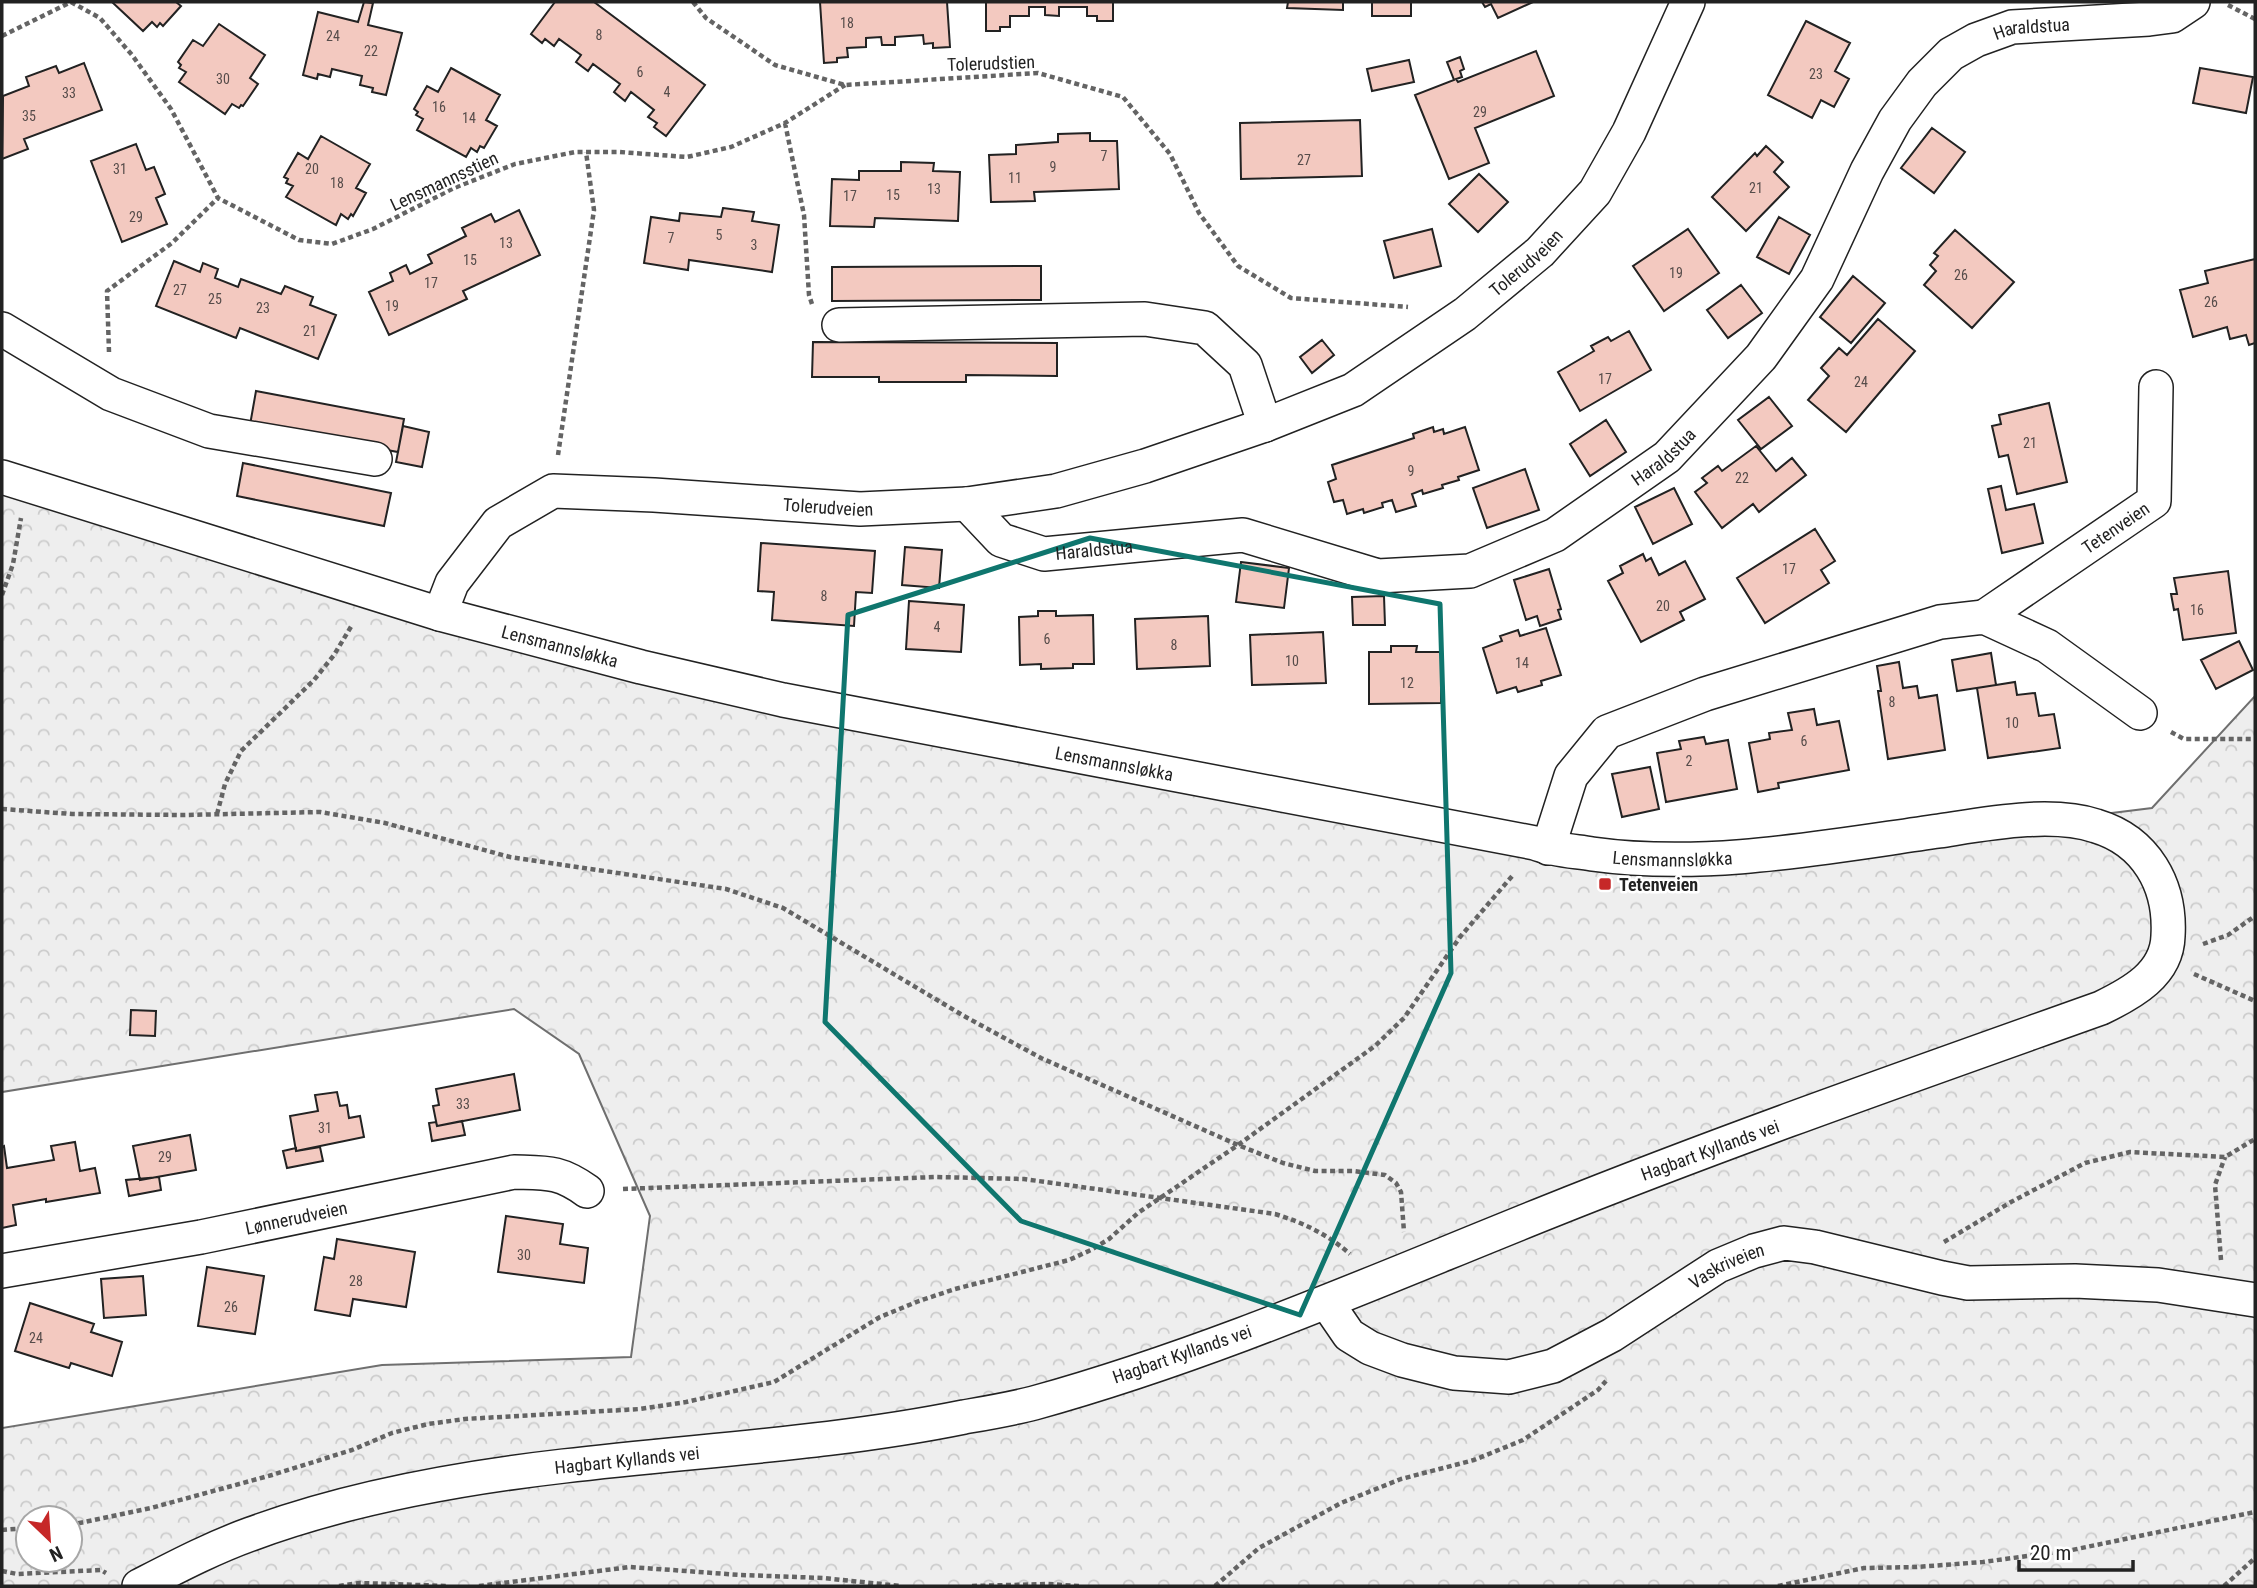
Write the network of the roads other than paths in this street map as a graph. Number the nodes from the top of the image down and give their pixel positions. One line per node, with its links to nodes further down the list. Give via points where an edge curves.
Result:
1 (1688, 2): 6 (street, Tolerudveien, via 1629,132 1595,192 1541,252 1465,314 1353,390)
2 (2193, 2): 9 (street, Haraldstua, via 2160,18 2012,27 1951,54 1895,120 1817,279 1761,357 1667,457 1555,535 1470,571 1378,576 1242,535 1044,554 1001,540)
3 (839, 325): 6 (street, via 1145,319 1205,328 1245,365)
4 (2, 330): 7 (street, via 111,394 209,431)
5 (2156, 387): 11 (street, Tetenveien, via 2154,500)
6 (1265, 425): 9 (street, Tolerudveien, via 1056,491)
7 (375, 459)
8 (15, 481): 10 (street, Lensmannsløkka)
9 (967, 504): 10 (street, Tolerudveien, via 859,509 552,491 498,523 452,583)
10 (440, 614): 13 (street, Lensmannsløkka, via 783,699)
11 (1984, 617): 12 (street, via 2047,646); 13 (street, Tetenveien, via 1940,622 1705,694 1607,732 1571,776)
12 (2140, 713)
13 (1541, 845): 14 (street, Lensmannsløkka, via 1624,859 1728,858 2017,821 2072,821 2097,826 2139,849 2164,894 2168,920)
14 (2165, 954): 18 (street, Hagbart Kyllands vei, via 2152,976 2130,994 2101,1008 1653,1171)
15 (587, 1191): 16 (street, Lønnerudveien, via 558,1174 514,1172 201,1237)
16 (2, 1271)
17 (2239, 1297): 18 (street, Vaskriveien, via 2158,1285 1968,1283 1784,1243 1718,1266 1612,1335 1553,1366 1509,1377 1454,1373 1370,1348 1349,1335)
18 (1327, 1303): 19 (street, Hagbart Kyllands vei, via 1031,1404 837,1439 559,1466 438,1485 256,1532)
19 (125, 1582)

